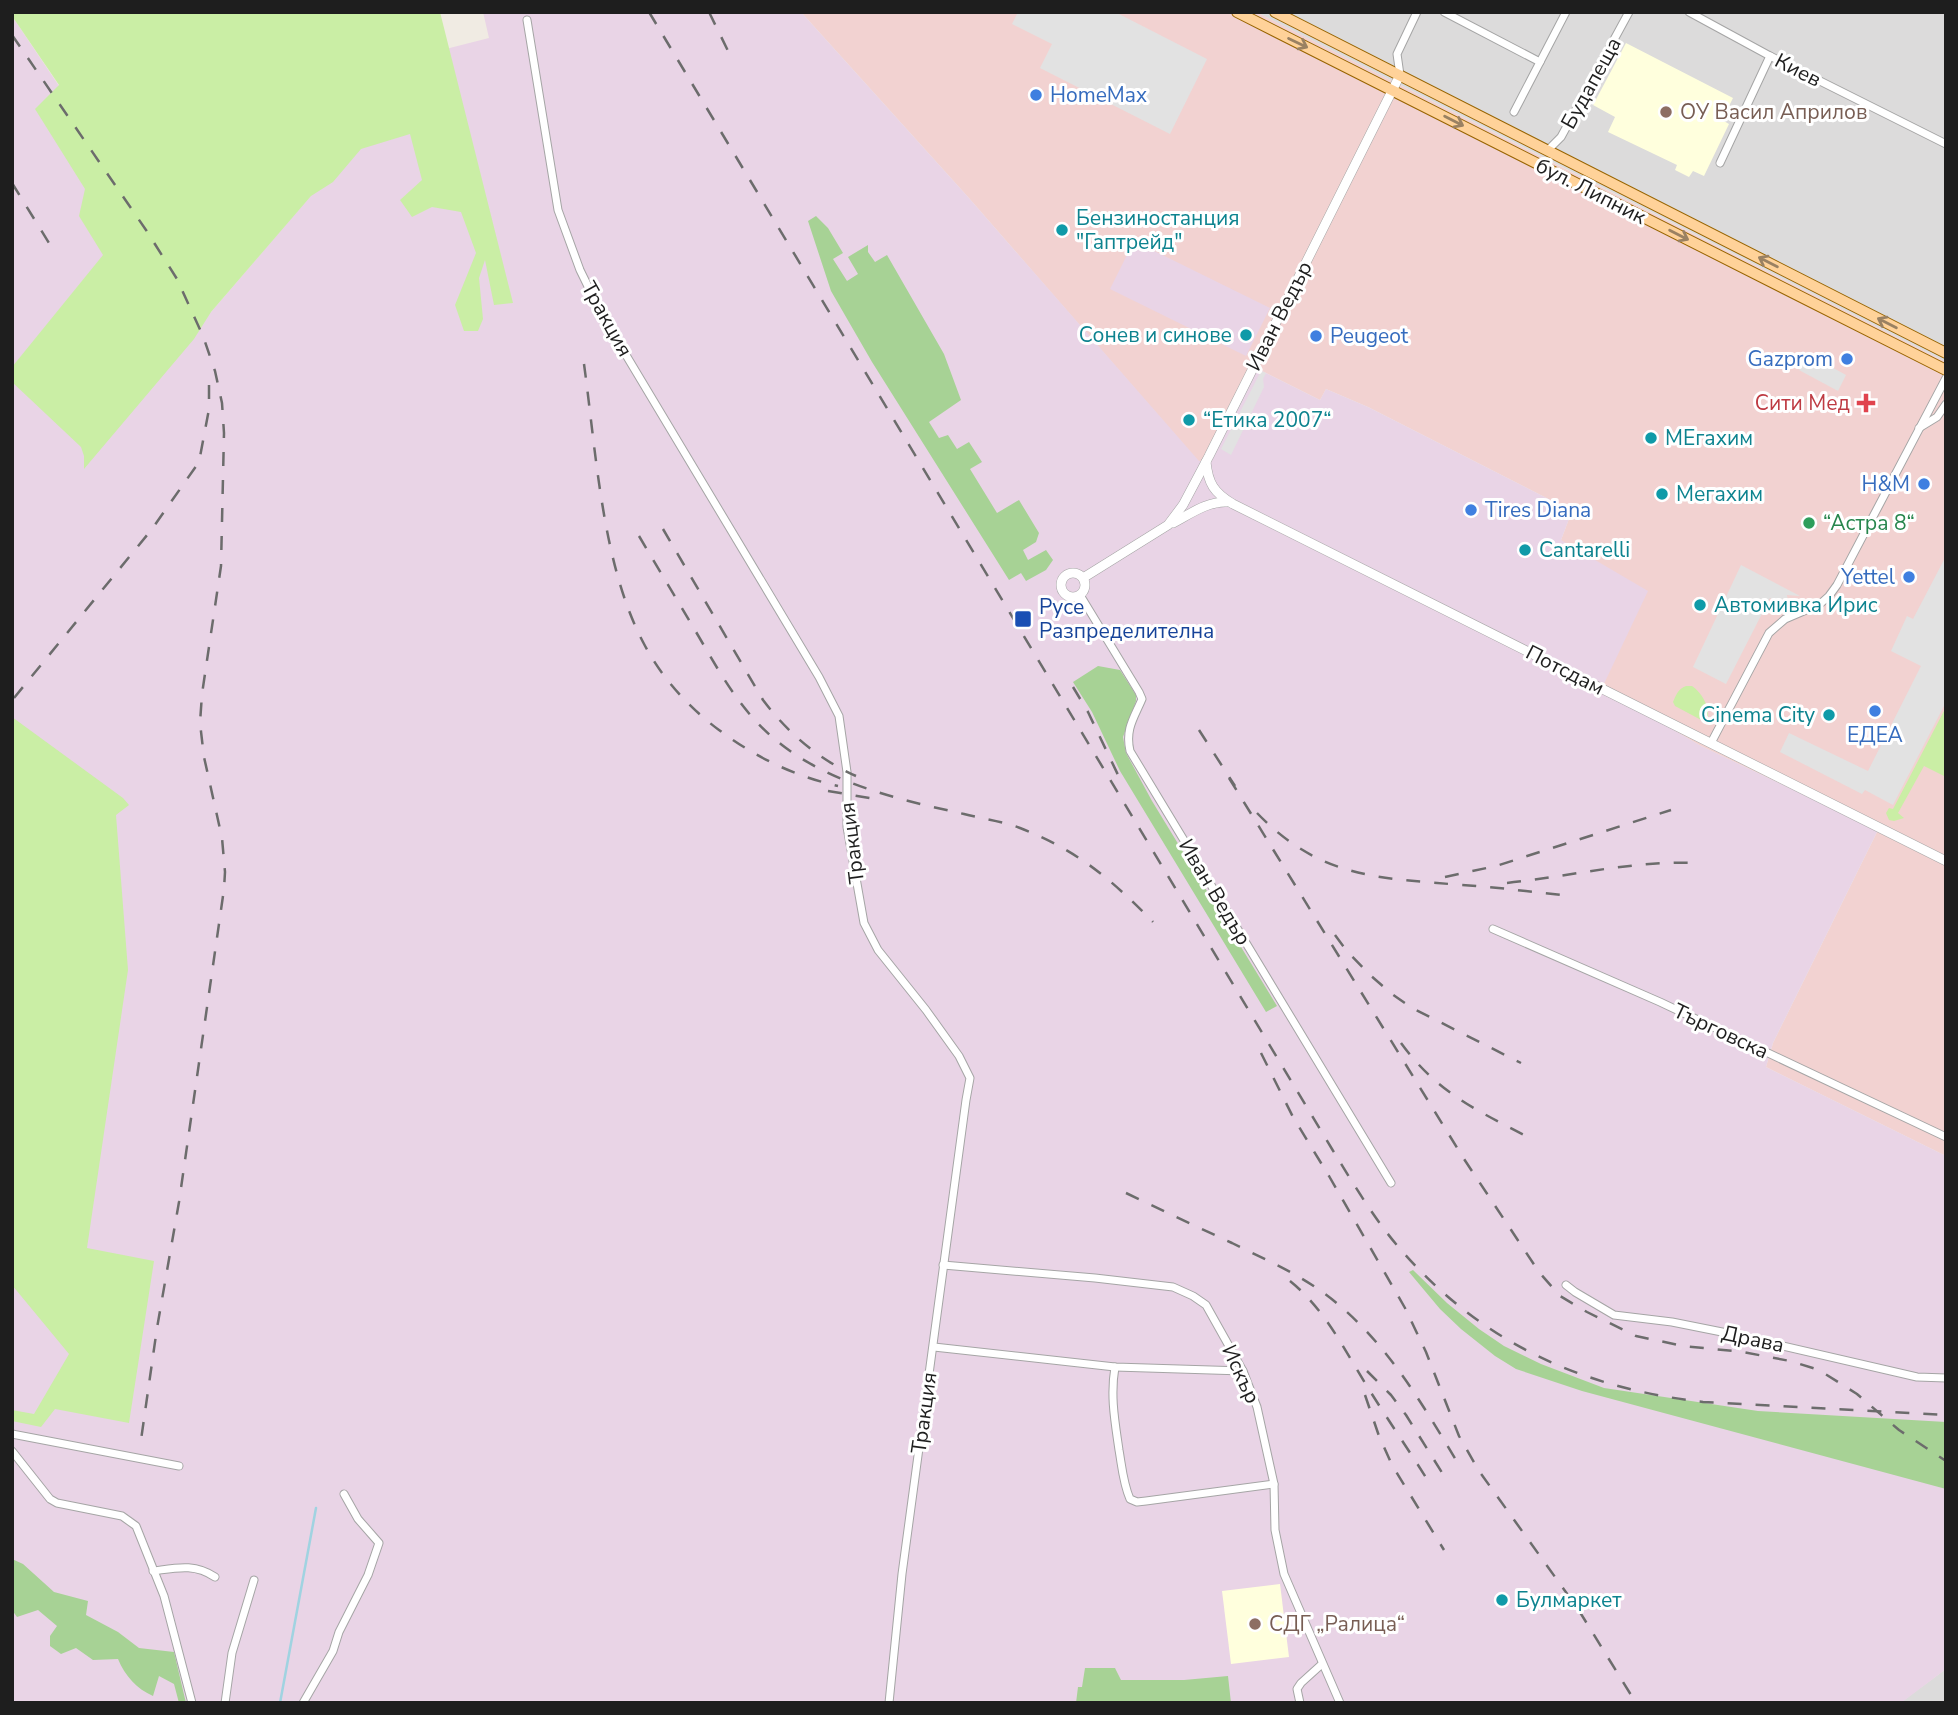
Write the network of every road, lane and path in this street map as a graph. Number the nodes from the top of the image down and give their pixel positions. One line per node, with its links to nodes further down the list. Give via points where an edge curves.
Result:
1 (1237, 12): 12 (main road, бул. Липник, one-way to 12)
2 (1275, 12): 11 (main road, бул. Липник)
3 (1417, 12): 11 (street, via 1397,54)
4 (1444, 12): 10 (street)
5 (1566, 12): 10 (street)
6 (1629, 12): 15 (street, Будапеща, via 1561,137)
7 (1689, 12): 9 (street, Киев)
8 (527, 20): 32 (street, Тракция, via 558,210 580,270 602,315 839,716 847,772 847,827 864,923 878,950 926,1010 970,1078)
9 (1770, 55): 14 (street, Киев); 16 (street)
10 (1540, 62): 13 (street)
11 (1400, 75): 12 (street, Иван Ведър); 15 (main road, бул. Липник)
12 (1393, 90): 18 (main road, бул. Липник, one-way to 18); 22 (street, Иван Ведър)
13 (1514, 112)
14 (1946, 144)
15 (1548, 150): 17 (main road, бул. Липник, one-way to 15)
16 (1720, 163)
17 (1946, 353)
18 (1946, 370)
19 (1946, 378): 21 (street)
20 (1946, 404): 21 (street, via 1937,417)
21 (1918, 429): 27 (street, via 1837,585 1819,604 1785,619 1769,633)
22 (1206, 461): 23 (street, Потсдам, via 1211,485); 24 (street, Иван Ведър)
23 (1233, 504): 24 (street, via 1215,502); 27 (street, Потсдам)
24 (1168, 525): 25 (street, Иван Ведър)
25 (1083, 578): 26 (street, via 1086,586); 26 (street, via 1073,573 1062,583 1068,596)
26 (1080, 595): 31 (street, Иван Ведър, via 1142,699 1127,738 1130,751)
27 (1711, 743): 28 (street, Потсдам)
28 (1946, 861)
29 (1493, 929): 30 (street, Търговска)
30 (1946, 1137)
31 (1391, 1183)
32 (943, 1265): 34 (street, Тракция); 36 (street, Искър, via 1173,1287 1206,1305)
33 (1566, 1284): 37 (street, Драва, via 1614,1315 1716,1331 1917,1377)
34 (934, 1347): 35 (street); 50 (street, Тракция)
35 (1115, 1367): 36 (street); 41 (street, via 1112,1406 1130,1499 1137,1502)
36 (1243, 1371): 41 (street, Искър, via 1257,1407)
37 (1946, 1378)
38 (12, 1434): 40 (street)
39 (12, 1451): 43 (street, via 50,1499 129,1520 136,1526)
40 (179, 1466)
41 (1273, 1484): 46 (street, Искър, via 1275,1530 1284,1574)
42 (344, 1493): 49 (street, via 379,1543 333,1651)
43 (153, 1571): 44 (street, via 185,1567 203,1569); 47 (street)
44 (215, 1577)
45 (254, 1580): 48 (street, via 232,1653)
46 (1322, 1664): 51 (street, via 1297,1689); 52 (street, Искър)
47 (192, 1703)
48 (225, 1703)
49 (303, 1703)
50 (889, 1703)
51 (1300, 1703)
52 (1340, 1703)

